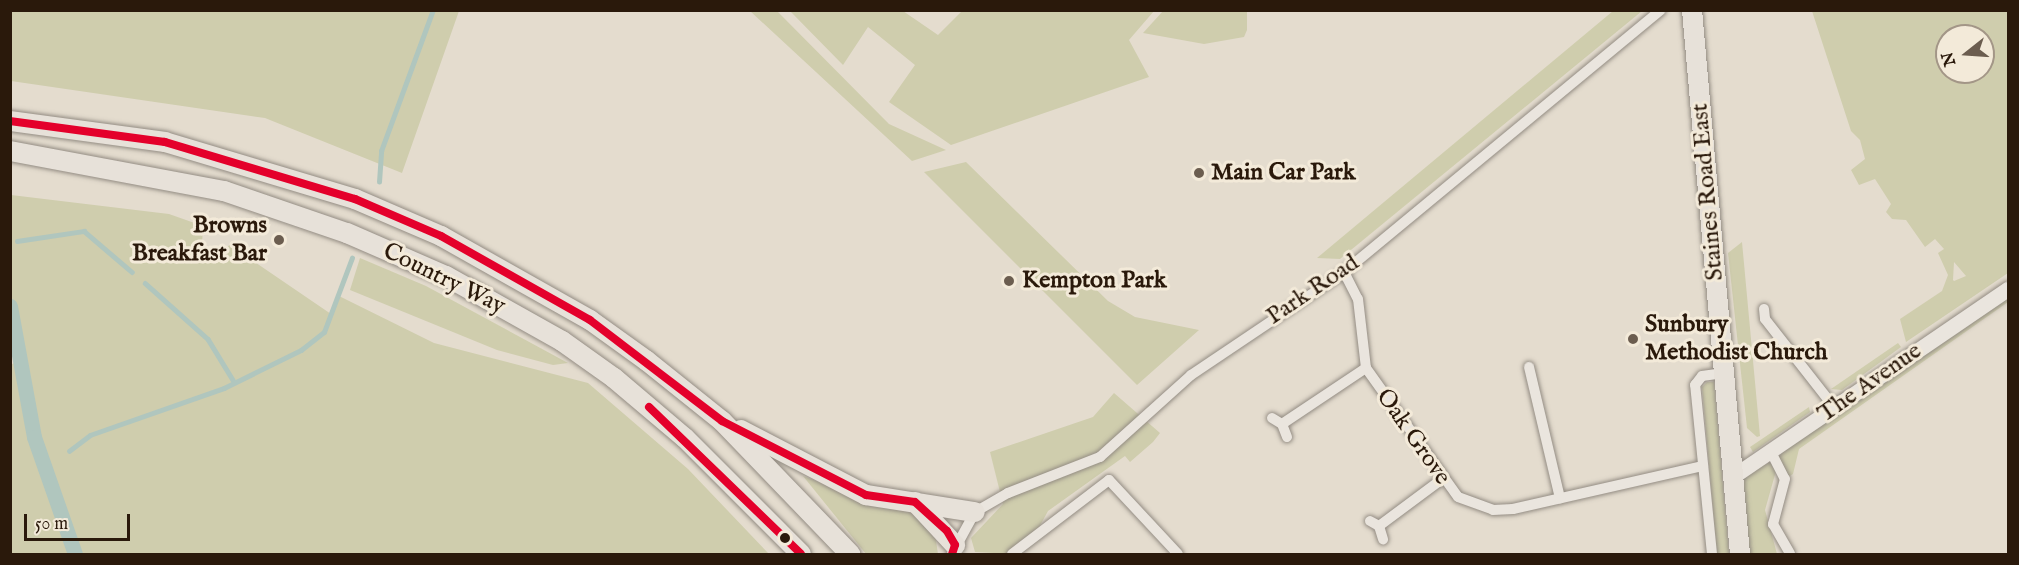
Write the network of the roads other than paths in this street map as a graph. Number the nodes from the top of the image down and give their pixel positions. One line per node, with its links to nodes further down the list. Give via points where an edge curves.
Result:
1 (1661, 10): 5 (street, Park Road)
2 (1692, 10): 10 (highway, Staines Road East)
3 (10, 121): 13 (highway, Country Way, via 165,142 390,213 502,268 590,320)
4 (10, 151): 25 (highway, Country Way, via 224,191 346,233 495,302 614,378 685,438)
5 (1344, 272): 9 (street, Oak Grove, via 1358,298); 22 (street, Park Road, via 1191,375 1100,457 1008,493)
6 (2008, 289): 11 (street, The Avenue)
7 (1764, 309): 11 (street, via 1765,320)
8 (1529, 367): 20 (street)
9 (1366, 369): 14 (street); 19 (street, Oak Grove)
10 (1724, 374): 17 (street, via 1702,376 1695,384); 18 (highway, Staines Road East)
11 (1834, 407): 16 (street, The Avenue)
12 (1272, 418): 14 (street)
13 (722, 421): 21 (highway, via 866,495); 26 (highway, Country Way)
14 (1282, 424): 15 (street)
15 (1287, 437)
16 (1771, 452): 18 (street, The Avenue); 31 (street, via 1785,479 1773,524)
17 (1703, 466): 20 (street, Oak Grove); 29 (street)
18 (1732, 477): 30 (highway, Staines Road East)
19 (1441, 480): 20 (street, Oak Grove, via 1458,498 1493,510); 23 (street, via 1374,524)
20 (1560, 498)
21 (915, 502): 22 (highway); 24 (highway)
22 (975, 512): 24 (street, Park Road)
23 (1383, 539)
24 (953, 550)
25 (801, 555)
26 (849, 555)
27 (1012, 555): 28 (street, via 1109,480)
28 (1178, 555)
29 (1712, 555)
30 (1740, 555)
31 (1790, 555)

